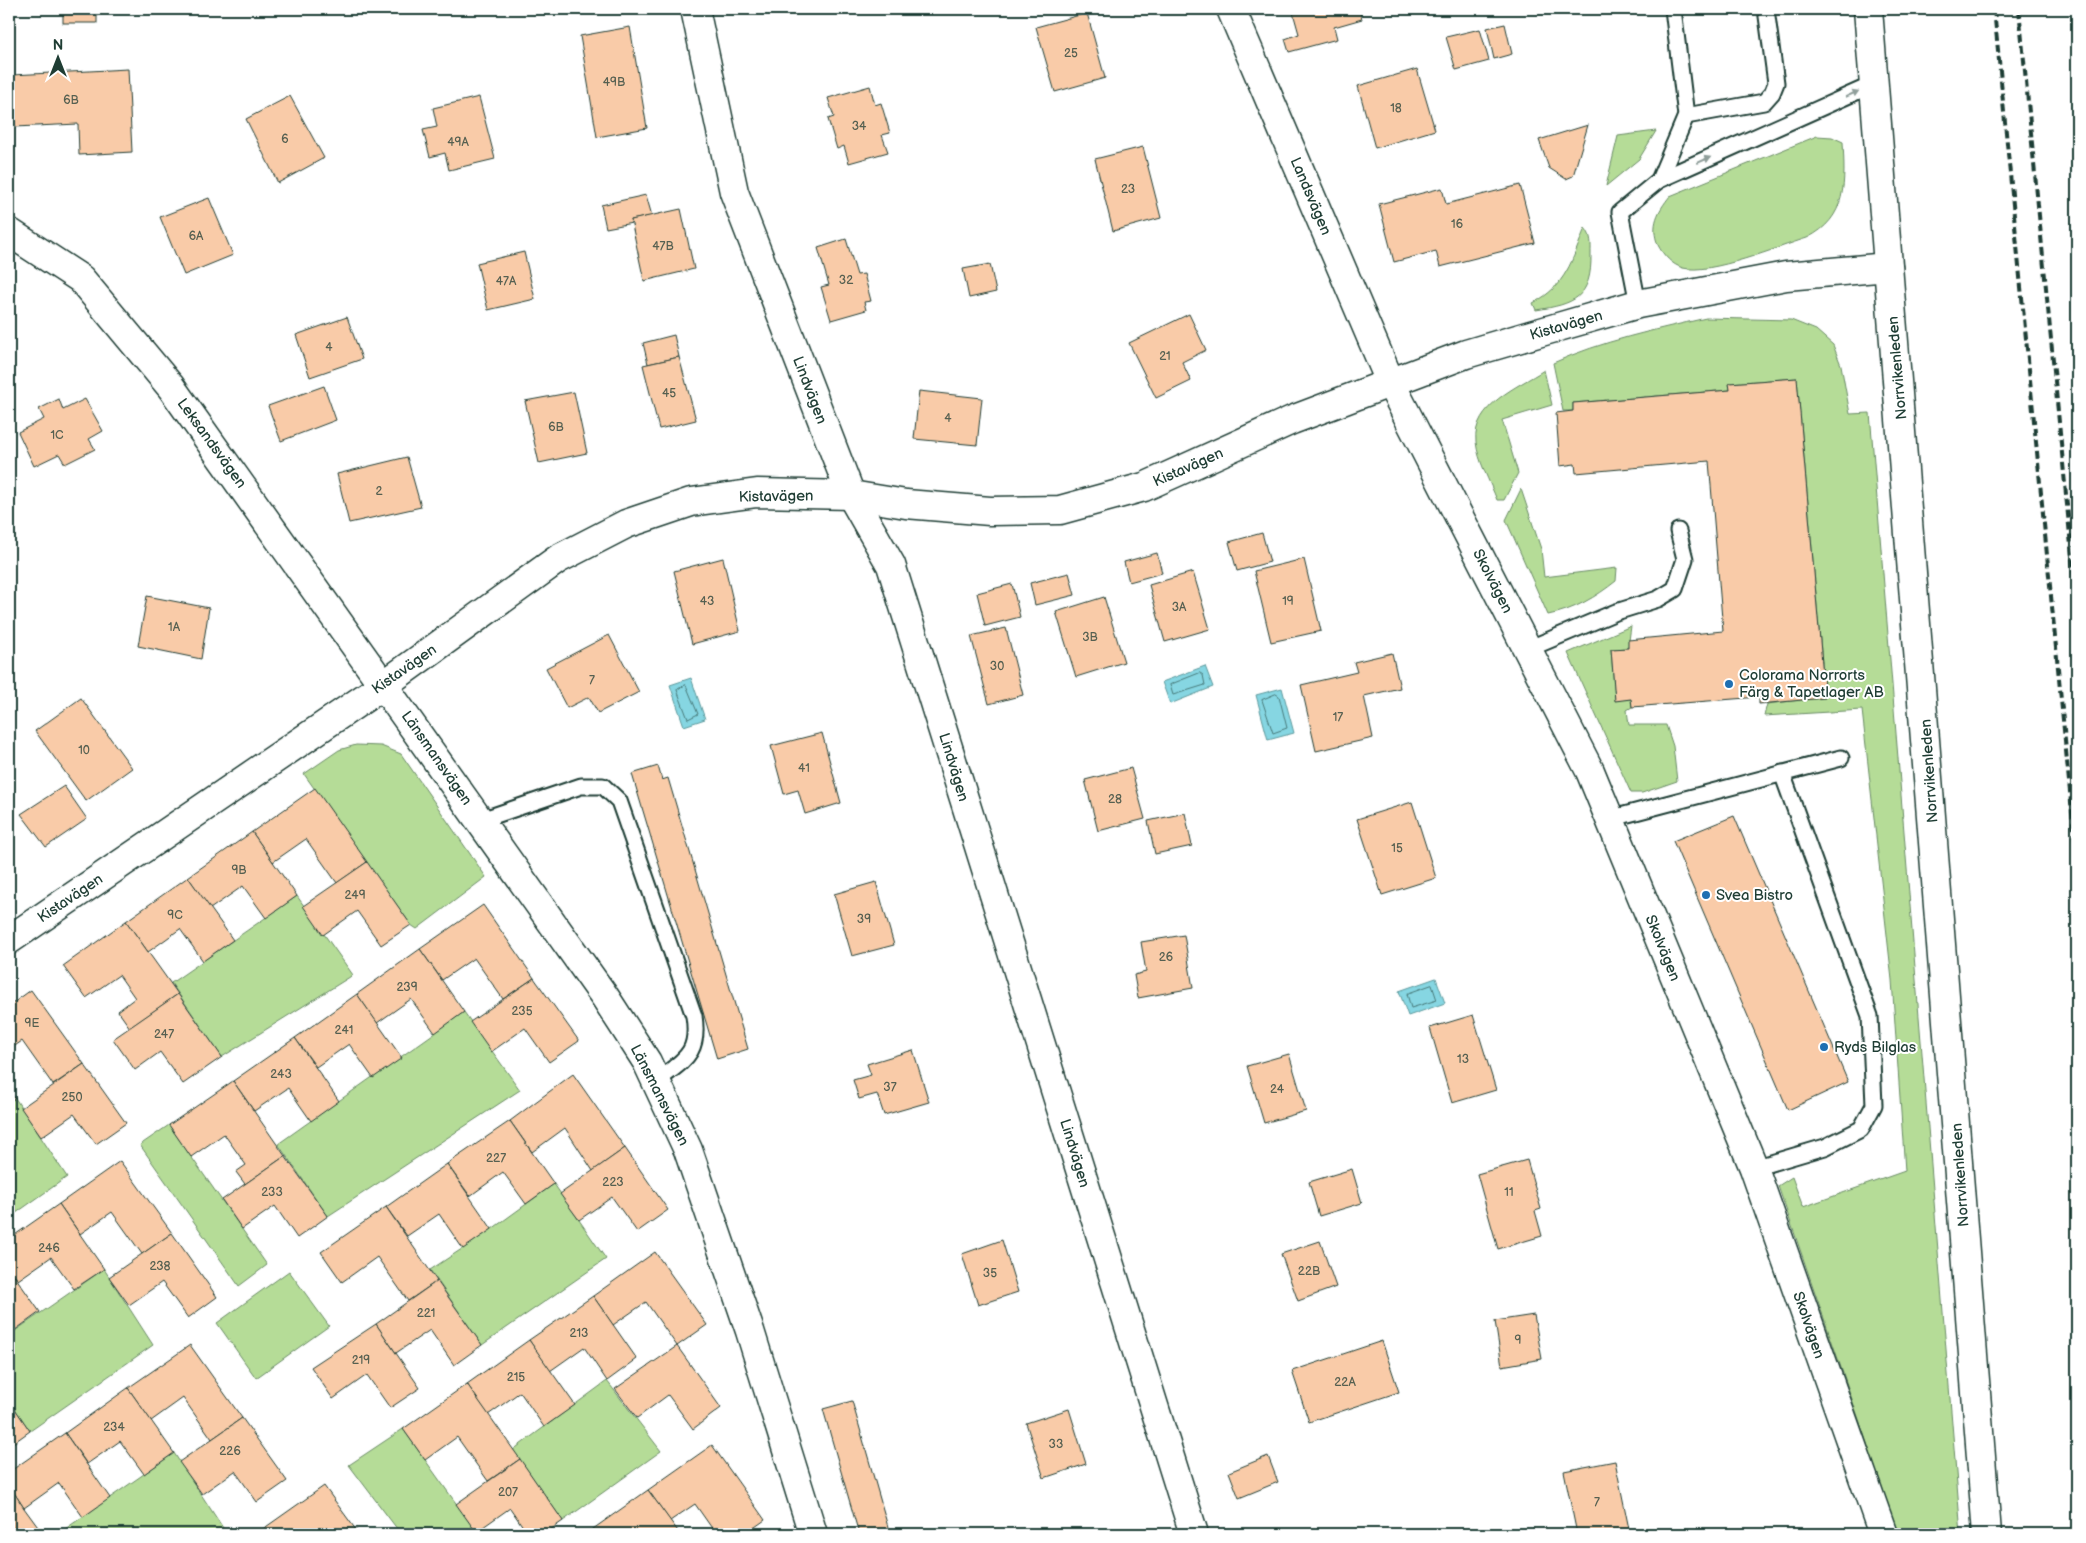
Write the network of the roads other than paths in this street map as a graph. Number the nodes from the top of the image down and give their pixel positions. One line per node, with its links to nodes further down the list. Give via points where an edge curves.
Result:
1 (695, 9): 13 (street, Lindvägen, via 734,192)
2 (1231, 9): 12 (street, Landsvägen)
3 (1673, 9): 7 (lane)
4 (1766, 9): 7 (lane, via 1776,83 1772,93 1764,102)
5 (1868, 9): 6 (street, Norrvikenleden)
6 (1874, 84): 8 (lane, one-way to 6); 10 (street, Norrvikenleden)
7 (1686, 116): 8 (lane)
8 (1659, 180): 11 (lane, via 1620,212)
9 (9, 232): 16 (street, Leksandsvägen, via 81,279 159,372)
10 (1888, 267): 11 (street, Kistavägen, via 1786,276); 27 (street, Norrvikenleden)
11 (1638, 304): 12 (street, Kistavägen, via 1466,354)
12 (1392, 384): 13 (street, Kistavägen, via 1292,420 1144,487 1060,510 990,511 906,504); 15 (street, Skolvägen)
13 (851, 495): 16 (street, Kistavägen, via 757,493 691,502 626,524 558,559); 25 (street, Lindvägen, via 891,565)
14 (1678, 531): 15 (lane, via 1685,559 1674,589 1658,599 1616,612)
15 (1528, 649): 19 (street, Skolvägen, via 1590,771)
16 (385, 684): 20 (street, Länsmansvägen); 21 (street, Kistavägen)
17 (1841, 758): 18 (lane)
18 (1782, 773): 19 (lane); 23 (lane, via 1870,1016 1874,1105 1860,1129 1824,1147)
19 (1610, 818): 23 (street, Skolvägen)
20 (481, 820): 22 (street, Länsmansvägen, via 605,997 647,1062); 22 (lane, via 581,786 603,786 620,801 694,1016 696,1031 691,1054)
21 (9, 940)
22 (656, 1082): 24 (street, Länsmansvägen, via 688,1150 718,1233)
23 (1754, 1168): 26 (street, Skolvägen)
24 (813, 1534)
25 (1194, 1534)
26 (1883, 1534)
27 (1987, 1534)

